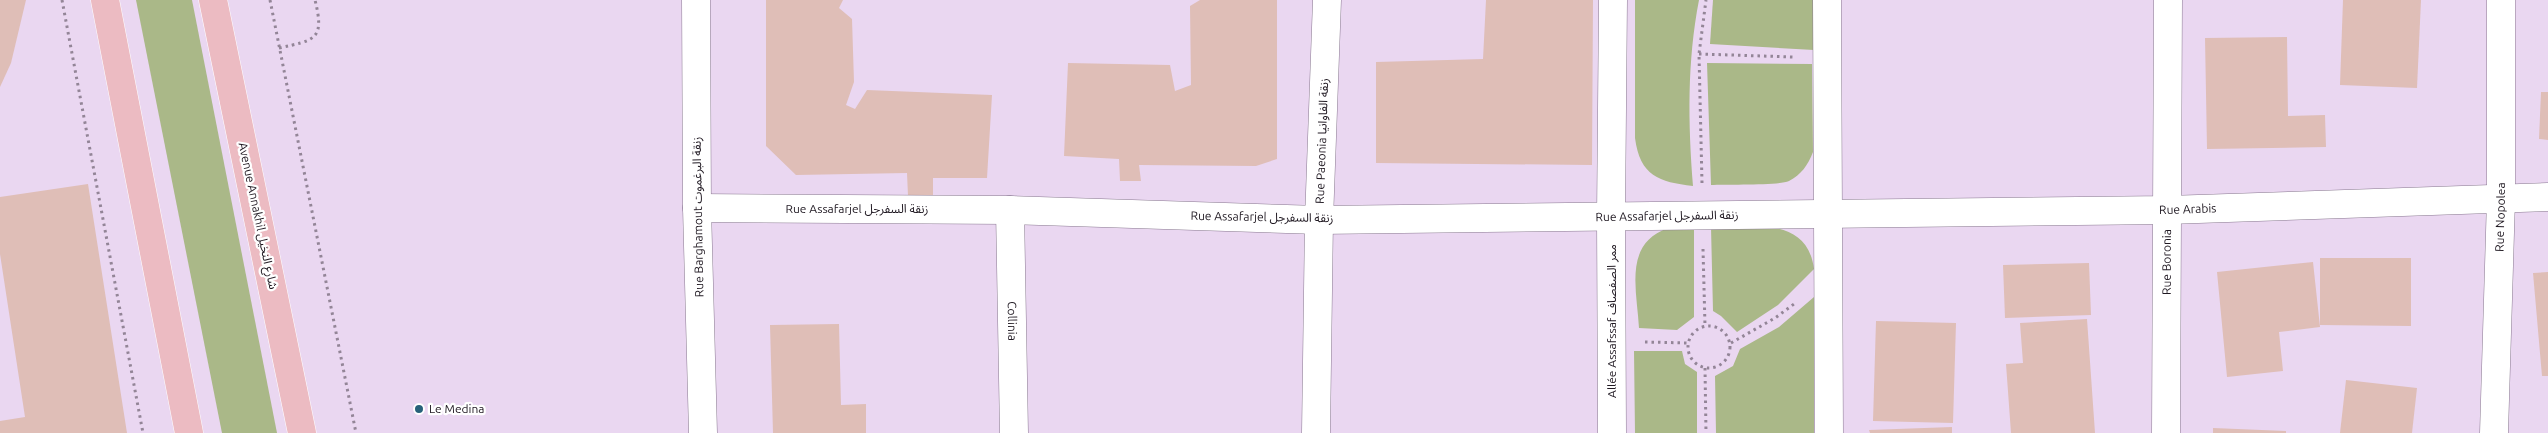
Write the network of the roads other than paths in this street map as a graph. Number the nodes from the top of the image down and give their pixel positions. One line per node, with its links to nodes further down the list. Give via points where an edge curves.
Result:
1 (105, 0): 17 (main road)
2 (213, 0): 18 (main road, Avenue Annakhil شارع النخيل)
3 (696, 0): 11 (street, Rue Barghamout زنقة البرغموت)
4 (1327, 0): 16 (street, Rue Paeonia زنقة الفاوانيا)
5 (1614, 0): 15 (street, Allée Assafssaf ممر الصفصاف)
6 (1827, 0): 14 (street)
7 (2168, 0): 13 (street, Rue Boronia)
8 (2501, 0): 10 (street, Rue Nopolea)
9 (2548, 197): 10 (street, Rue Arabis)
10 (2502, 199): 13 (street, Rue Arabis); 25 (street, Rue Nopolea)
11 (697, 208): 12 (street, Rue Assafarjel زنقة السفرجل); 19 (street, Rue Barghamout زنقة البرغموت)
12 (1010, 210): 16 (street, Rue Assafarjel زنقة السفرجل); 20 (street, Collinia)
13 (2168, 210): 14 (street, Rue Arabis); 24 (street, Rue Boronia)
14 (1827, 213): 15 (street, Rue Assafarjel زنقة السفرجل); 23 (street)
15 (1611, 217): 16 (street, Rue Assafarjel زنقة السفرجل); 22 (street, Allée Assafssaf ممر الصفصاف)
16 (1319, 220): 21 (street, Rue Paeonia زنقة الفاوانيا)
17 (189, 433)
18 (302, 433)
19 (703, 433)
20 (1014, 433)
21 (1316, 433)
22 (1612, 433)
23 (1829, 433)
24 (2166, 433)
25 (2494, 433)

